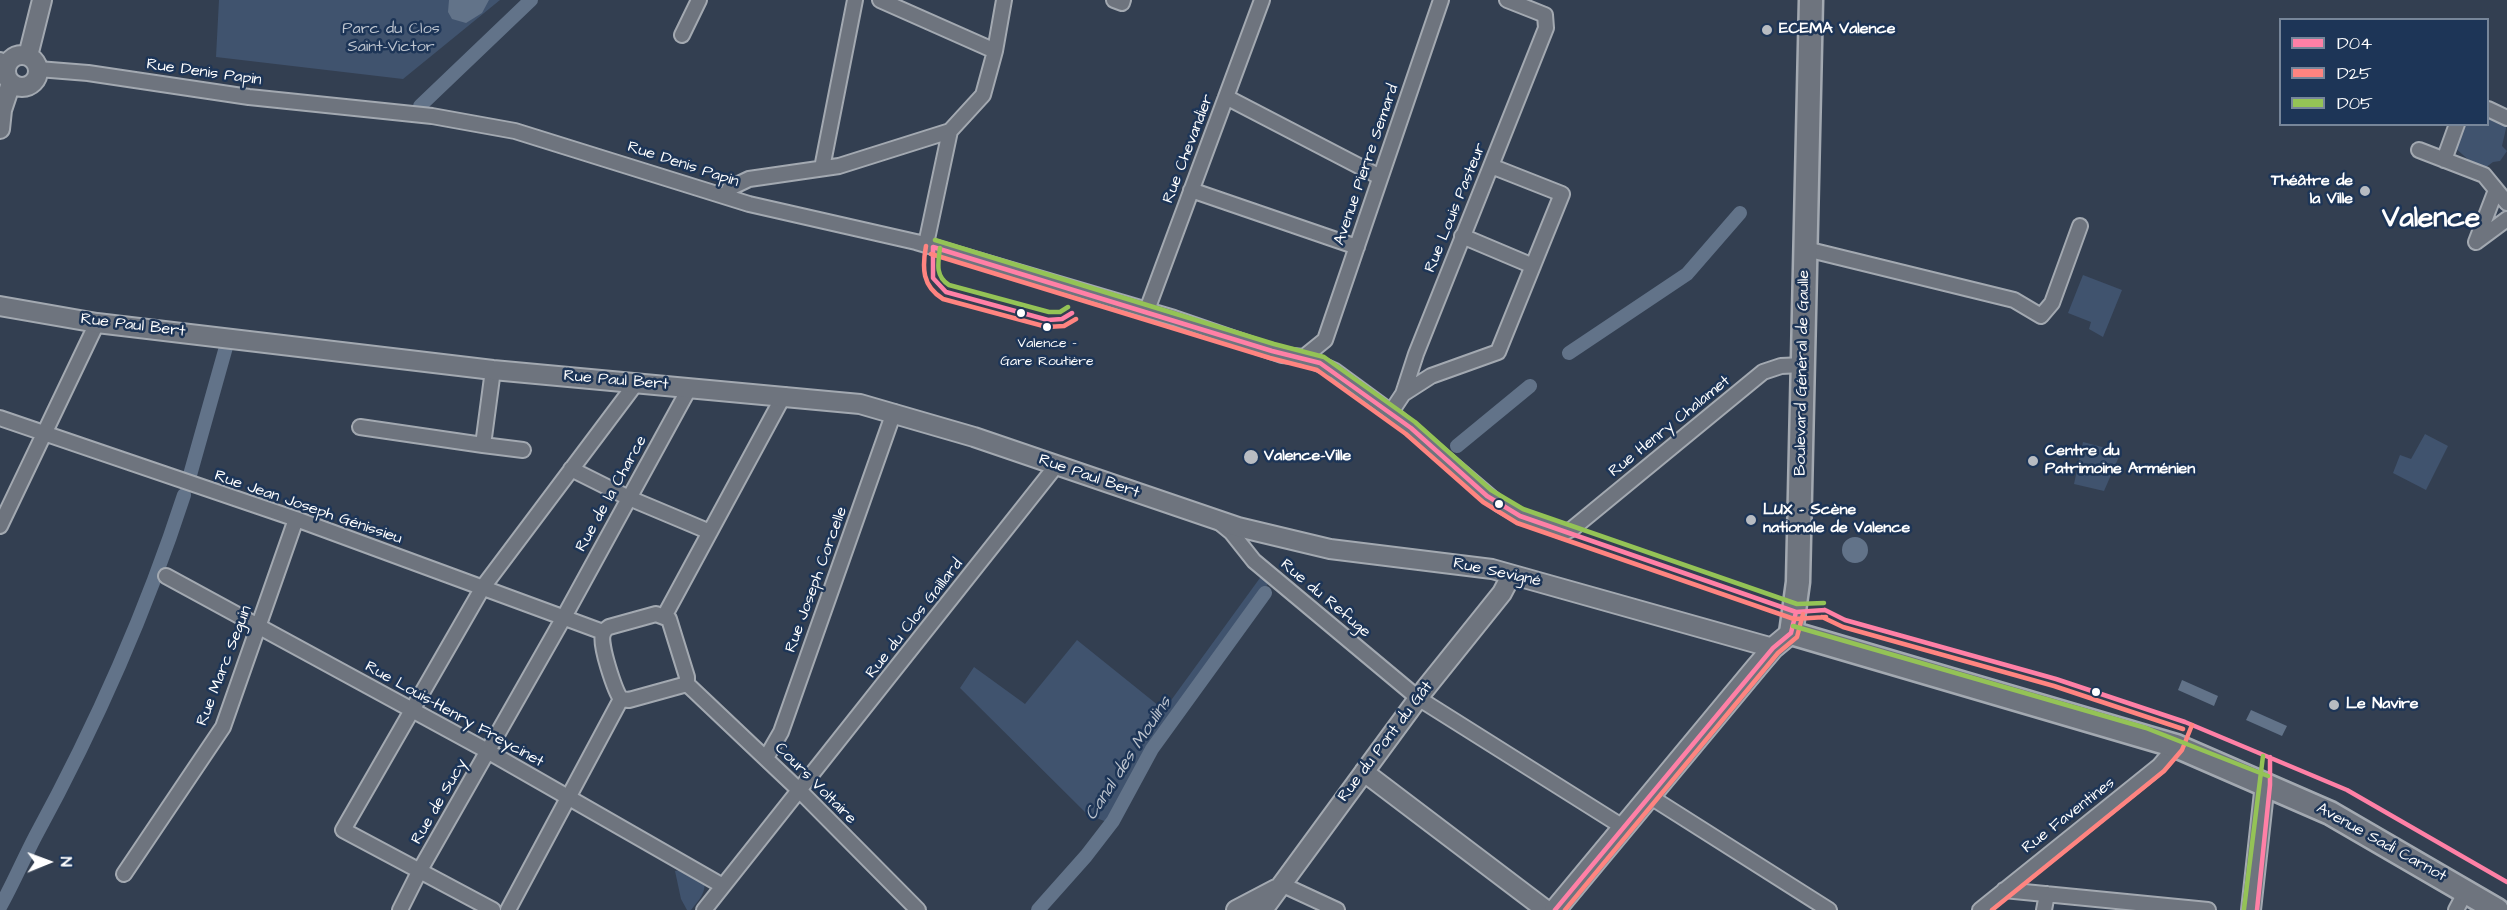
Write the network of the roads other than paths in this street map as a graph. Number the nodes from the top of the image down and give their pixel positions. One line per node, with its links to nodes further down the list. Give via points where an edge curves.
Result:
1 (42, 0): 15 (street)
2 (699, 0): 12 (street)
3 (855, 0): 26 (street)
4 (880, 0): 13 (street)
5 (1004, 0): 13 (street)
6 (1114, 0): 7 (street)
7 (1123, 0)
8 (1441, 0): 27 (street, Avenue Pierre Semard)
9 (1507, 0): 25 (street, Rue Louis Pasteur, via 1545,15 1544,35)
10 (1811, 0): 37 (main road, Boulevard Général de Gaulle)
11 (1259, 1): 17 (street, Rue Chevandier)
12 (682, 35)
13 (995, 51): 22 (street, via 983,95)
14 (4, 62): 15 (street, via 16,55); 16 (street)
15 (33, 62): 16 (street, via 34,81 29,85); 30 (street, Rue Denis Papin, via 249,97 432,116 494,127)
16 (11, 83): 21 (street)
17 (1226, 97): 27 (street); 28 (street, Rue Chevandier)
18 (2489, 110): 19 (street)
19 (2507, 118)
20 (2456, 126): 24 (street)
21 (0, 129)
22 (950, 131): 26 (street); 35 (street)
23 (2419, 150): 24 (street)
24 (2444, 160): 29 (street, via 2484,175)
25 (1491, 166): 34 (street, Rue Louis Pasteur); 38 (street, via 1562,194)
26 (822, 168): 30 (street, via 749,179 730,188)
27 (1380, 177): 36 (street, Avenue Pierre Semard)
28 (1191, 190): 36 (street); 40 (street, Rue Chevandier)
29 (2496, 190): 31 (street); 32 (street, via 2474,243)
30 (726, 196): 35 (street, Rue Denis Papin)
31 (2507, 203)
32 (2507, 219)
33 (2080, 226): 37 (street, via 2052,303 2041,316 2014,300)
34 (1462, 236): 38 (street); 49 (street, Rue Louis Pasteur)
35 (926, 244): 40 (street, Rue Denis Papin)
36 (1357, 247): 42 (street, Avenue Pierre Semard)
37 (1806, 249): 44 (main road, Boulevard Général de Gaulle)
38 (1533, 266): 49 (street, via 1498,352 1431,376)
39 (0, 306): 41 (street, Rue Paul Bert)
40 (1147, 310): 43 (street, Rue Denis Papin, via 1282,355)
41 (97, 323): 45 (street, Rue Paul Bert); 55 (street)
42 (1325, 340): 43 (street); 46 (street)
43 (1304, 357): 46 (street, Rue Denis Papin)
44 (1803, 365): 65 (street, Rue Henry Chalamet, via 1763,372); 73 (main road, Boulevard Général de Gaulle, via 1798,582)
45 (493, 370): 47 (street, Rue Paul Bert); 56 (street)
46 (1335, 371): 52 (street, Rue Denis Papin)
47 (637, 382): 48 (street, Rue Paul Bert); 59 (street)
48 (690, 387): 50 (street, Rue Paul Bert); 60 (street, Rue de la Charce)
49 (1403, 394): 52 (street, Rue Louis Pasteur)
50 (784, 395): 51 (street, Rue Paul Bert); 64 (street)
51 (894, 412): 58 (street, Rue Paul Bert); 81 (street, Rue Joseph Corcelle, via 781,732)
52 (1391, 412): 65 (street, Rue Denis Papin, via 1499,504)
53 (0, 418): 55 (street, Rue Jean Joseph Génissieu)
54 (360, 428): 56 (street)
55 (44, 434): 61 (street, Rue Jean Joseph Génissieu); 63 (street)
56 (483, 445): 57 (street)
57 (523, 450)
58 (1056, 466): 62 (street, Rue Paul Bert); 84 (street, Rue du Clos Gaillard)
59 (571, 469): 60 (street); 68 (street)
60 (629, 498): 64 (street); 70 (street, Rue de la Charce)
61 (296, 519): 68 (street, Rue Jean Joseph Génissieu); 71 (street, Rue Marc Seguin)
62 (1216, 520): 67 (street, Rue Sevigné, via 1329,549 1472,566); 76 (street, Rue du Refuge, via 1262,568)
63 (0, 526)
64 (710, 532): 69 (street)
65 (1565, 532)
66 (166, 576): 71 (street, Rue Louis-Henry Freycinet)
67 (1511, 576): 74 (street, Rue Sevigné); 76 (street, Rue du Pont du Gât, via 1502,593)
68 (483, 587): 70 (street, Rue Jean Joseph Génissieu); 78 (street)
69 (665, 615): 72 (street, via 656,614); 75 (street)
70 (564, 616): 72 (street, Rue Jean Joseph Génissieu); 80 (street, Rue de Sucy)
71 (259, 626): 78 (street, Rue Louis-Henry Freycinet); 89 (street, Rue Marc Seguin, via 223,727)
72 (603, 632): 77 (street, via 609,668)
73 (1791, 633): 74 (main road); 79 (main road, Avenue Sadi Carnot)
74 (1773, 648): 85 (main road)
75 (687, 684): 77 (street); 81 (street, Cours Voltaire)
76 (1418, 698): 82 (street, Rue du Pont du Gât); 87 (street, Rue du Refuge)
77 (621, 699): 86 (street)
78 (412, 710): 80 (street, Rue Louis-Henry Freycinet); 88 (street, via 343,830)
79 (2176, 746): 83 (main road, Avenue Sadi Carnot); 92 (street, Rue Faventines, via 2159,766)
80 (487, 752): 86 (street, Rue Louis-Henry Freycinet); 88 (street, Rue de Sucy)
81 (766, 758): 84 (street, Cours Voltaire)
82 (1364, 772): 91 (street, Rue du Pont du Gât); 104 (street)
83 (2267, 784): 94 (main road, Avenue Sadi Carnot, via 2366,832); 110 (street)
84 (800, 791): 90 (street, Rue du Clos Gaillard); 100 (street, Cours Voltaire)
85 (1648, 798): 87 (main road); 106 (street)
86 (568, 799): 90 (street, Rue Louis-Henry Freycinet); 98 (street)
87 (1623, 827): 105 (main road)
88 (420, 870): 96 (street, Rue de Sucy); 97 (street)
89 (124, 874)
90 (723, 885): 99 (street, Rue du Clos Gaillard)
91 (1283, 885): 101 (street); 102 (street, Rue du Pont du Gât); 103 (street)
92 (2004, 890): 93 (street); 107 (street, Rue Faventines)
93 (2047, 894): 108 (street); 109 (street)
94 (2461, 900): 95 (main road, Avenue Sadi Carnot)
95 (2497, 908)
96 (400, 910)
97 (493, 910)
98 (508, 910)
99 (704, 910)
100 (918, 910)
101 (1236, 910)
102 (1263, 910)
103 (1337, 910)
104 (1546, 910)
105 (1555, 910)
106 (1829, 910)
107 (1980, 910)
108 (2044, 910)
109 (2208, 910)
110 (2251, 910)

